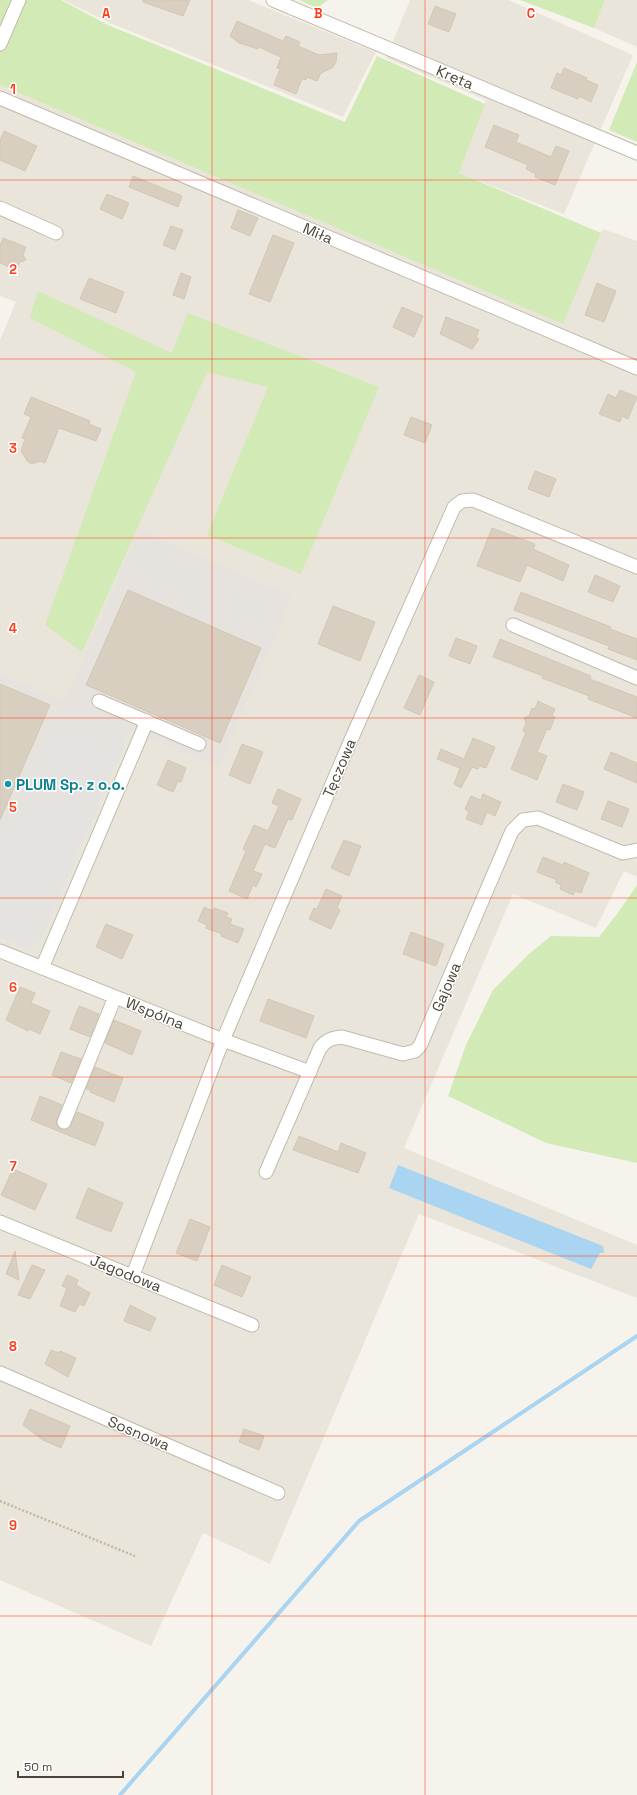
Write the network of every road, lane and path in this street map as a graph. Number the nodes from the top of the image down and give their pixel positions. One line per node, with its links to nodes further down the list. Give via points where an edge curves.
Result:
1 (19, 0): 3 (street)
2 (273, 0): 5 (street, Kręta)
3 (0, 44)
4 (0, 98): 8 (street, Miła)
5 (637, 153)
6 (0, 208): 7 (street)
7 (56, 233)
8 (637, 368)
9 (637, 567): 19 (street, Tęczowa, via 473,500 462,501 454,507)
10 (513, 625): 11 (street)
11 (637, 678)
12 (99, 701): 13 (street)
13 (144, 727): 14 (street); 17 (street)
14 (199, 744)
15 (637, 850): 20 (street, Gajowa, via 623,853 538,818 523,820 516,824 420,1046 415,1051 403,1054 342,1037 336,1038 324,1043 320,1048)
16 (0, 953): 17 (street, Wspólna)
17 (42, 968): 18 (street, Wspólna)
18 (115, 997): 19 (street, Wspólna); 21 (street)
19 (223, 1040): 20 (street, Wspólna); 24 (street, Tęczowa)
20 (310, 1072): 22 (street, Gajowa)
21 (64, 1122)
22 (266, 1172)
23 (0, 1222): 24 (street, Jagodowa)
24 (133, 1275): 25 (street, Jagodowa)
25 (252, 1325)
26 (0, 1372): 27 (street, Sosnowa)
27 (278, 1493)
28 (0, 1501): 29 (path)
29 (135, 1556)

